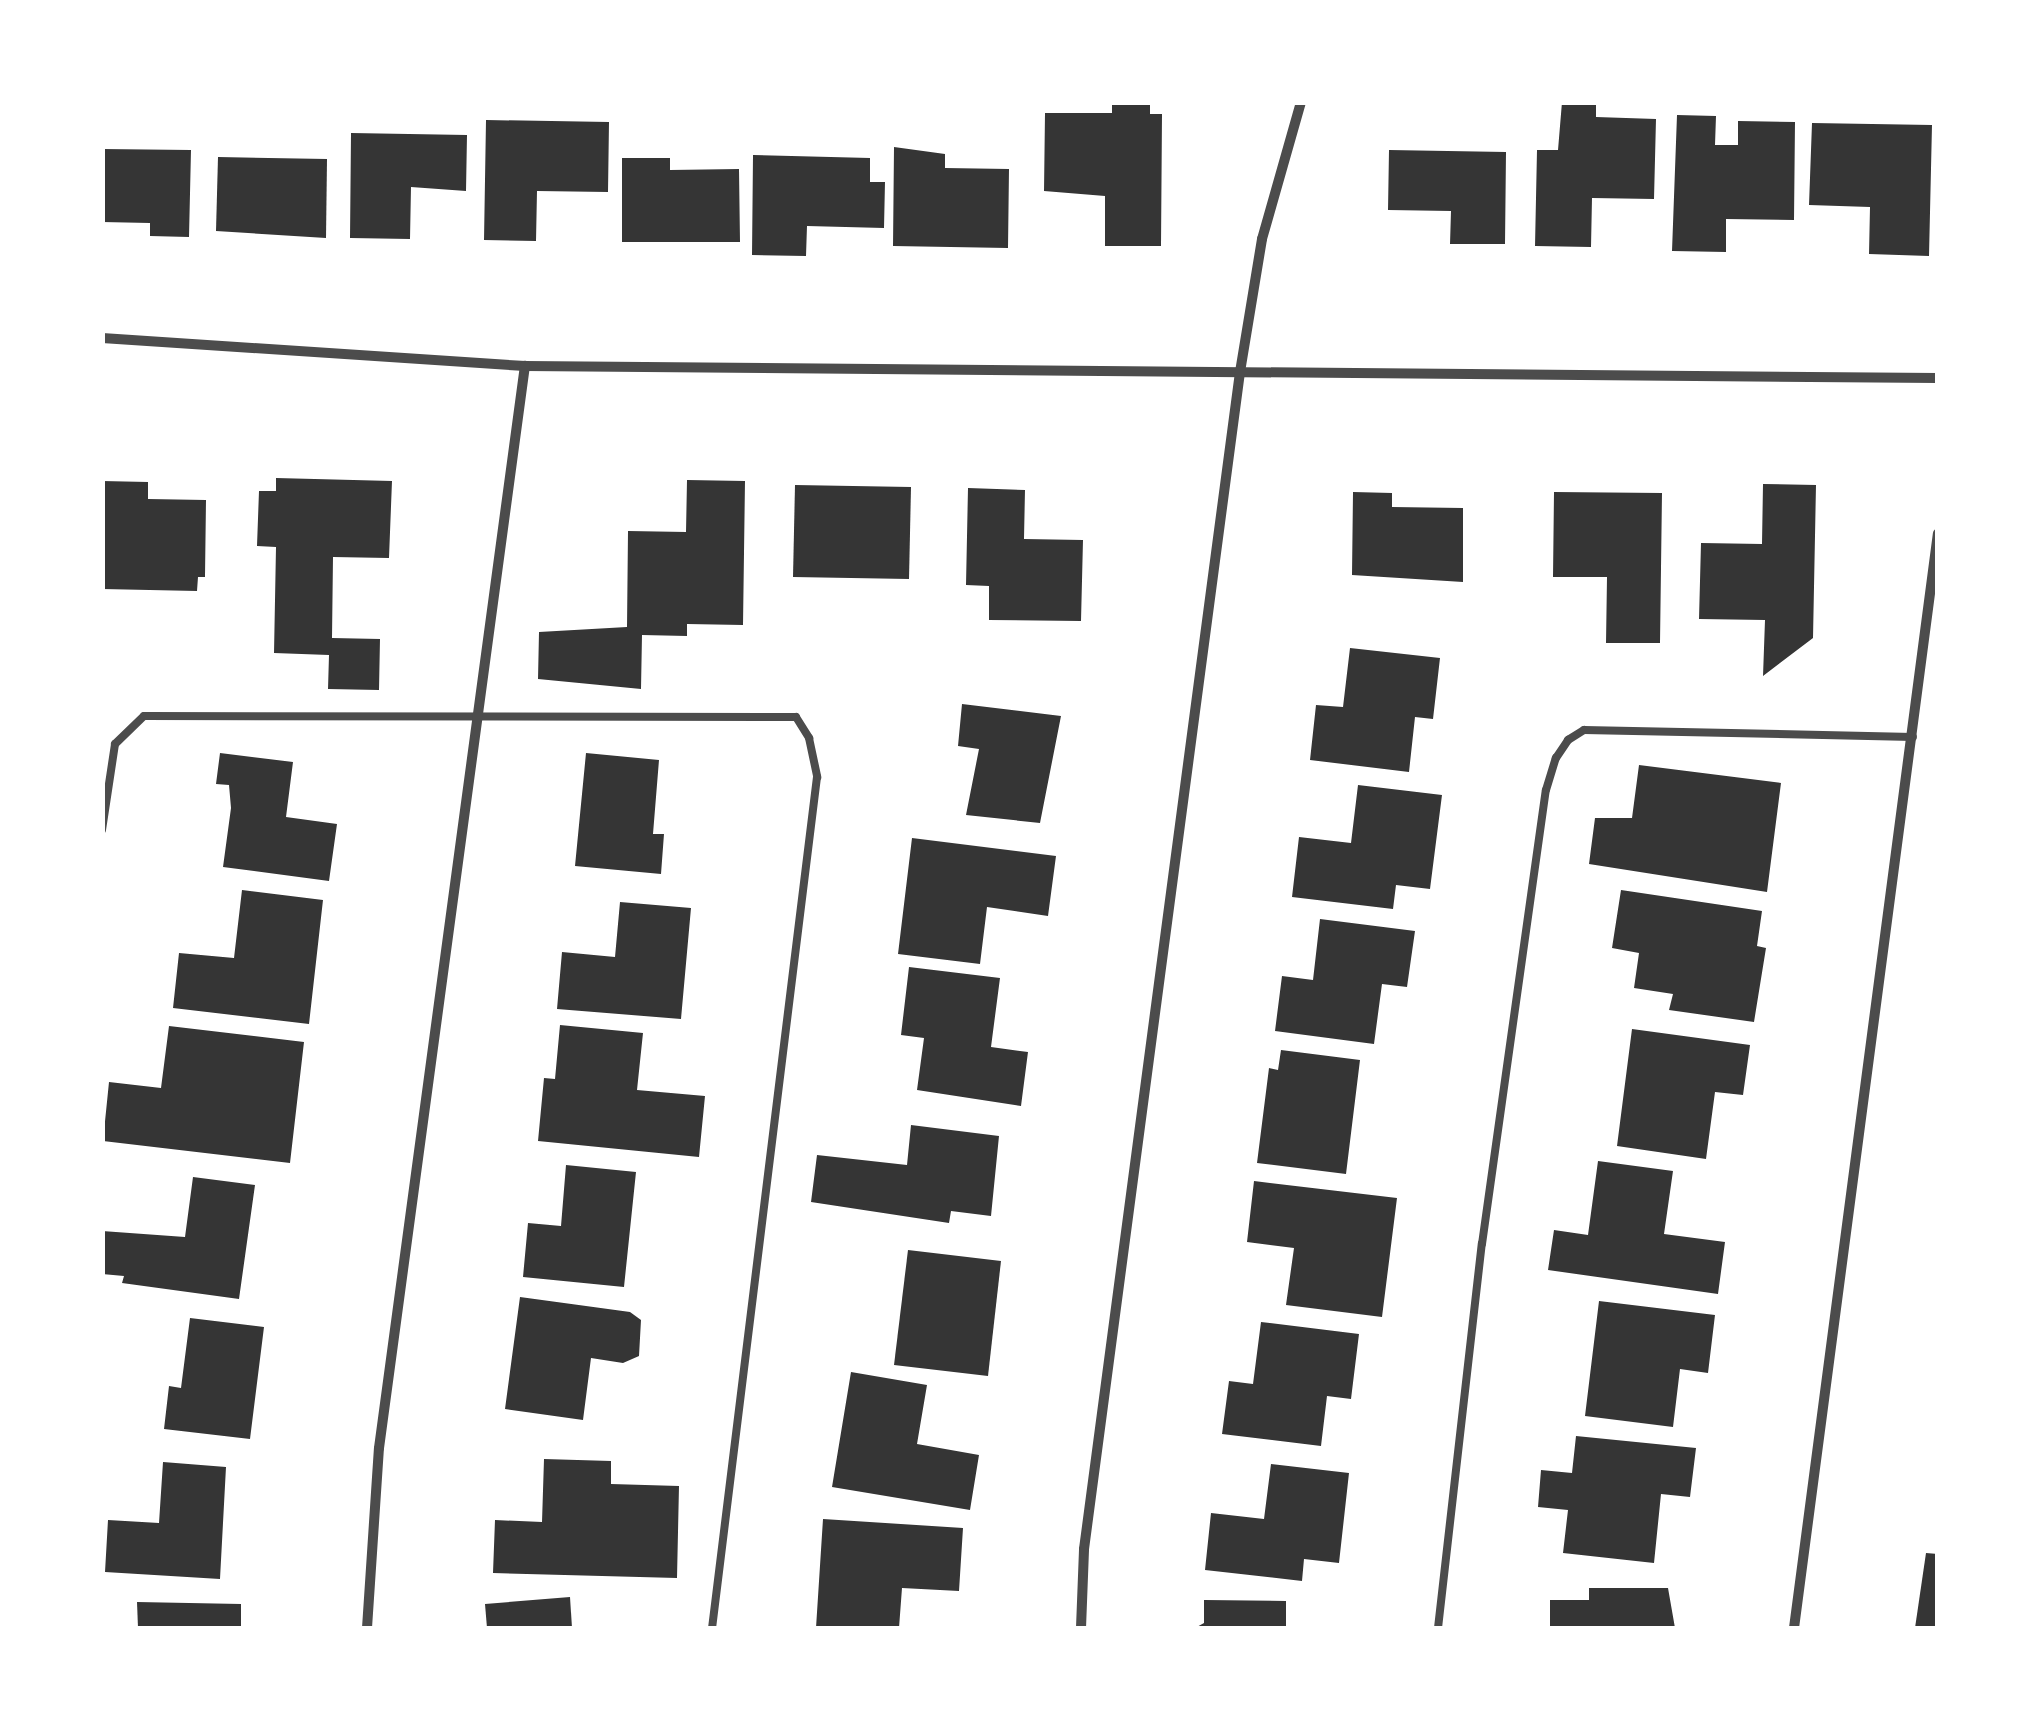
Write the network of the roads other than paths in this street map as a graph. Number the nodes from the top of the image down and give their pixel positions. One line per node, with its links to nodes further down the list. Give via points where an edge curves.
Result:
1 (1301, 102): 4 (street, via 1262,240)
2 (102, 338): 3 (street)
3 (525, 366): 4 (street); 7 (street)
4 (1240, 372): 5 (street); 12 (street, via 1084,1550)
5 (1938, 378)
6 (1938, 533): 8 (street)
7 (476, 721): 9 (lane, via 144,716 115,744); 10 (street, via 378,1448); 11 (lane, via 796,716 809,738 817,777)
8 (1913, 738): 13 (lane, via 1584,730 1556,758 1546,790 1482,1244); 14 (street)
9 (102, 830)
10 (367, 1628)
11 (712, 1628)
12 (1082, 1628)
13 (1438, 1628)
14 (1794, 1628)

